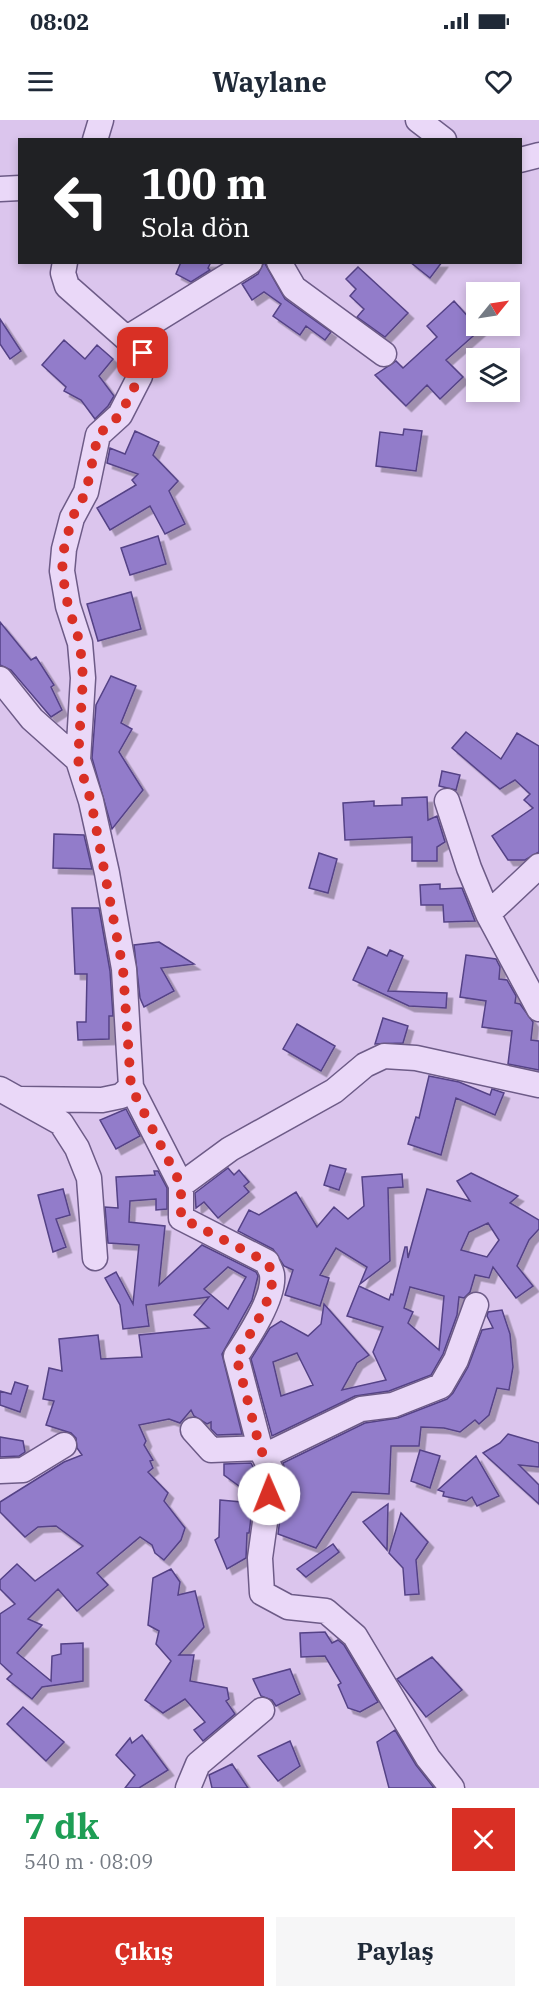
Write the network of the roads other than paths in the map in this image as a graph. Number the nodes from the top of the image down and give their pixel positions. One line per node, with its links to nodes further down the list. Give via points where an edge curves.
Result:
1 (101, 120): 3 (street)
2 (418, 120): 4 (street)
3 (95, 138)
4 (441, 138)
5 (539, 154): 6 (street)
6 (522, 159)
7 (18, 188): 8 (street)
8 (0, 189)
9 (65, 264): 12 (street, via 67,286)
10 (247, 264): 12 (street)
11 (280, 264): 13 (street, via 294,288)
12 (127, 338): 15 (street, via 143,353 140,376 120,415 98,435 86,492 72,518 64,549 62,571 82,667)
13 (384, 354)
14 (0, 679): 15 (street, via 32,719)
15 (78, 760): 21 (street, via 102,853 123,969)
16 (447, 801): 18 (street)
17 (539, 866): 18 (street)
18 (488, 914): 19 (street)
19 (539, 1009)
20 (539, 1085): 23 (street, via 416,1058 384,1056 365,1065 334,1091 230,1149)
21 (131, 1087): 22 (street, via 121,1096 102,1100); 23 (street)
22 (8, 1094): 24 (street, via 61,1123 77,1148 89,1178)
23 (181, 1185): 28 (street, via 181,1218 267,1262 273,1275 267,1299 236,1356)
24 (95, 1258)
25 (476, 1305): 28 (street, via 456,1360 441,1386 393,1406 362,1409)
26 (193, 1430): 28 (street, via 211,1450)
27 (64, 1445): 29 (street, via 23,1470)
28 (262, 1452): 32 (street, via 272,1472 260,1558 262,1593 288,1607 326,1611 355,1636 428,1758)
29 (0, 1471)
30 (262, 1710): 31 (street, via 198,1764)
31 (188, 1788)
32 (452, 1788)

